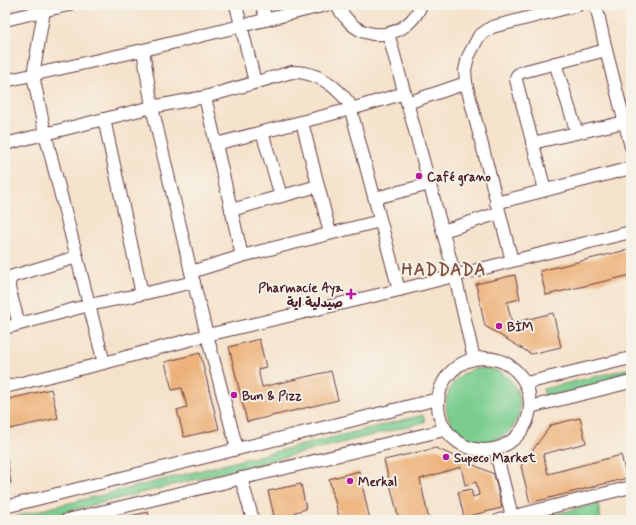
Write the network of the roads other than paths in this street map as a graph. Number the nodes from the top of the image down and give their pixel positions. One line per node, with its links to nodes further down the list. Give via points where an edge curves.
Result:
1 (68, 5): 9 (street)
2 (236, 5): 12 (street)
3 (262, 5): 11 (street)
4 (326, 5): 11 (street)
5 (338, 5): 13 (street, via 338,9 351,24 364,32 380,35)
6 (421, 5): 13 (street, via 410,22 397,31)
7 (578, 5): 20 (street, via 492,27 479,36 468,57 465,70)
8 (596, 5): 15 (street)
9 (44, 8): 10 (street); 17 (street)
10 (5, 20)
11 (266, 20): 12 (street)
12 (240, 26): 14 (street); 19 (street)
13 (388, 33): 22 (street)
14 (143, 50): 17 (street); 23 (street)
15 (606, 50): 16 (street); 27 (street)
16 (555, 63): 30 (street); 31 (street, via 522,72 516,77)
17 (33, 75): 18 (street); 29 (street)
18 (5, 82)
19 (255, 82): 21 (street); 24 (street, via 292,72 304,72 319,77 333,87 349,103)
20 (466, 84): 22 (street); 41 (street)
21 (205, 97): 23 (street); 33 (street)
22 (406, 98): 24 (street); 36 (street)
23 (152, 107): 25 (street); 51 (street)
24 (351, 110): 26 (street); 40 (street)
25 (104, 119): 29 (street); 54 (street)
26 (302, 122): 28 (street); 37 (street)
27 (625, 122): 30 (street); 34 (street)
28 (262, 132): 33 (street); 39 (street)
29 (45, 133): 32 (street); 48 (street)
30 (577, 133): 31 (street)
31 (532, 143): 38 (street)
32 (5, 144)
33 (216, 144): 42 (street)
34 (631, 147)
35 (631, 168): 38 (street)
36 (430, 184): 40 (street); 44 (street)
37 (318, 186): 39 (street); 46 (street)
38 (545, 190): 41 (street)
39 (281, 196): 42 (street)
40 (374, 198): 43 (street)
41 (498, 208): 44 (street); 49 (street)
42 (231, 210): 47 (street)
43 (380, 221): 46 (street); 53 (street)
44 (443, 231): 50 (street)
45 (631, 232): 49 (street)
46 (330, 234): 47 (street)
47 (242, 256): 51 (street)
48 (76, 257): 52 (street, via 13,276); 55 (street)
49 (512, 261): 50 (street)
50 (455, 276): 53 (street); 60 (street)
51 (192, 277): 54 (street); 58 (street)
52 (8, 280): 56 (street)
53 (399, 290): 58 (street)
54 (142, 294): 55 (street)
55 (89, 305): 56 (street); 61 (street)
56 (19, 324): 57 (street)
57 (5, 328)
58 (207, 335): 61 (street); 68 (street)
59 (631, 358): 63 (street)
60 (474, 359): 63 (street, via 500,361 512,367); 65 (street, via 463,363 446,378)
61 (104, 363): 64 (street)
62 (631, 382): 66 (street)
63 (526, 383): 66 (street)
64 (5, 387)
65 (438, 399): 67 (street); 68 (street)
66 (530, 407): 69 (street, via 522,430 511,442)
67 (444, 430): 69 (street, via 464,446 479,450); 70 (street)
68 (238, 449): 72 (street)
69 (495, 449): 73 (street)
70 (241, 478): 74 (street); 75 (street)
71 (631, 487): 73 (street)
72 (5, 507)
73 (512, 518): 76 (street)
74 (67, 520)
75 (253, 520)
76 (499, 520)

